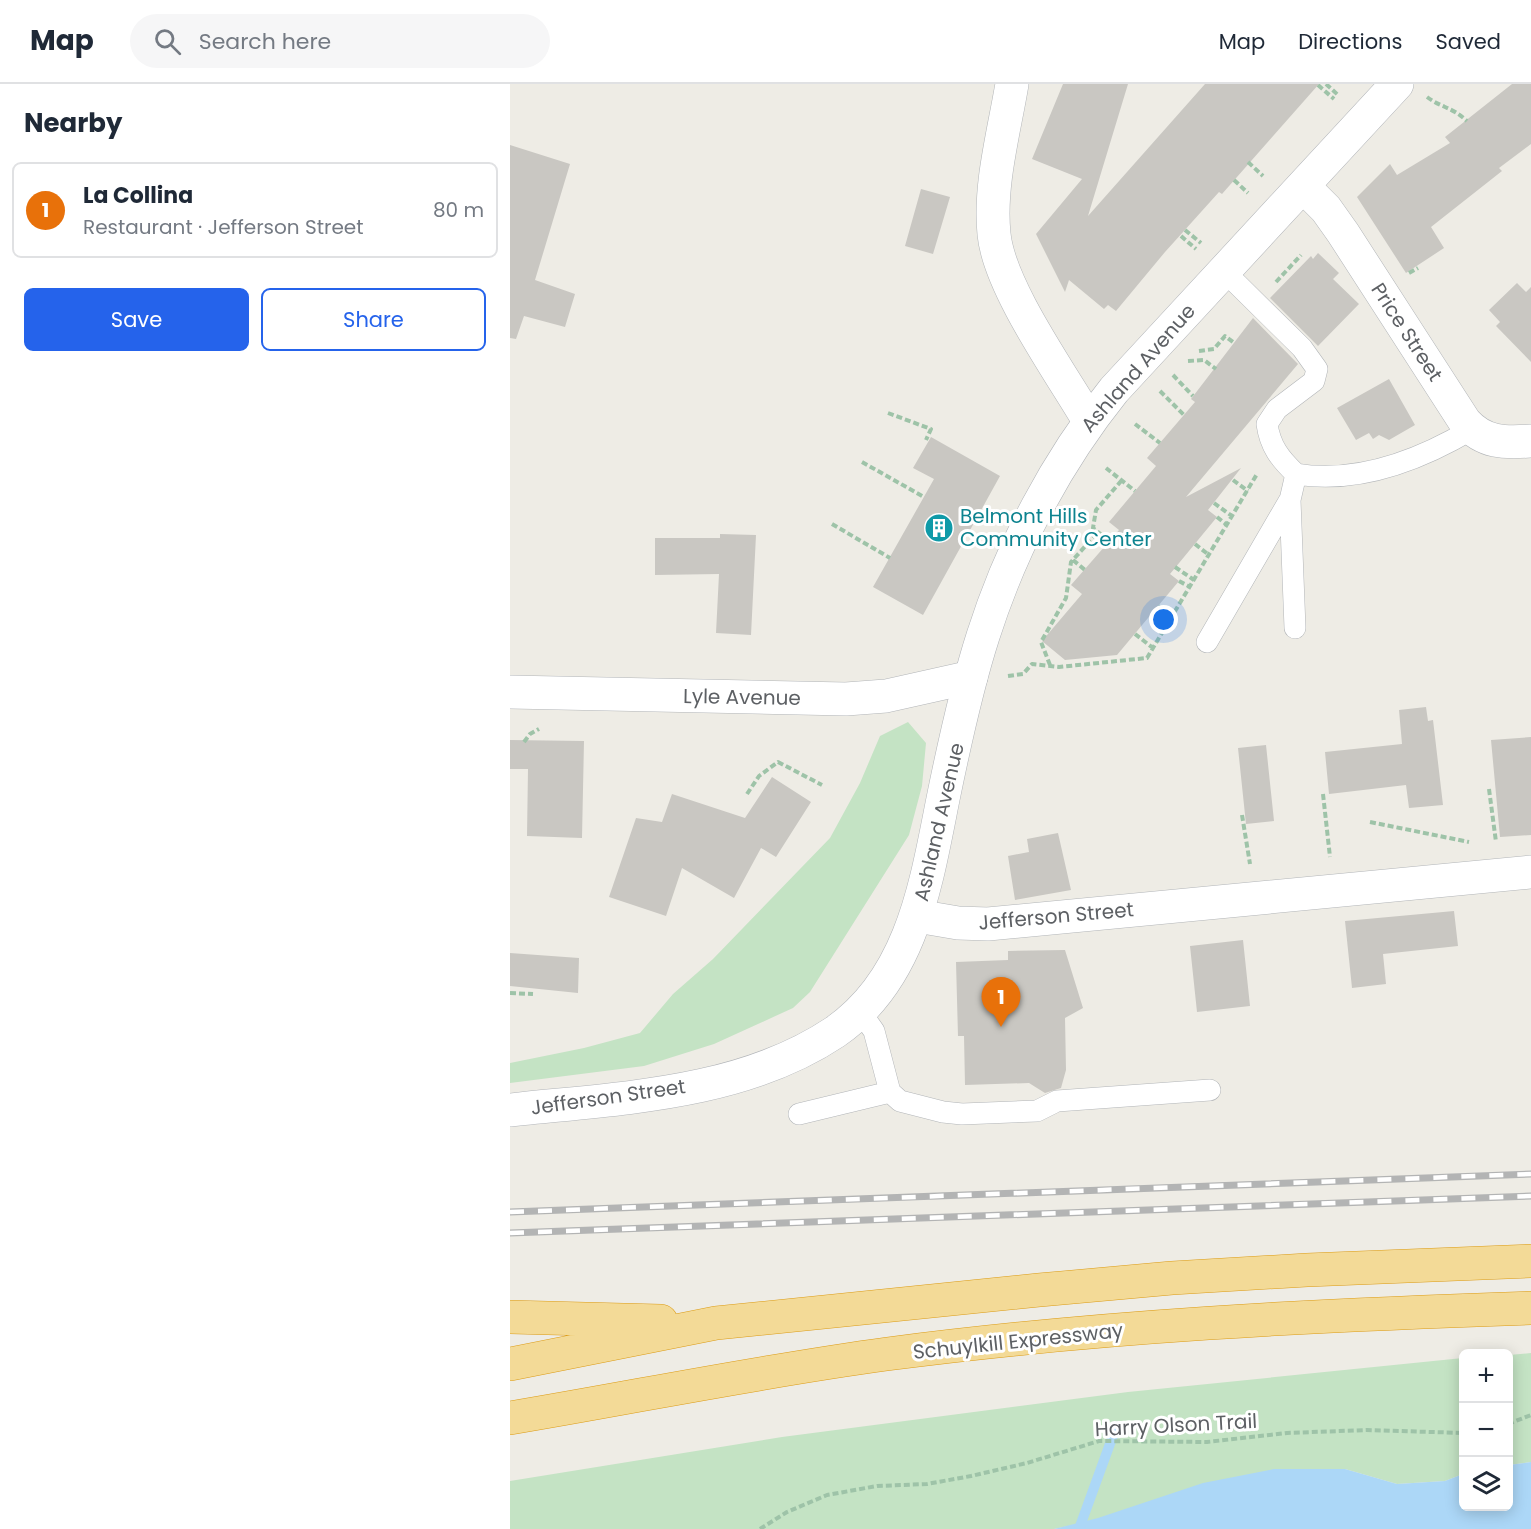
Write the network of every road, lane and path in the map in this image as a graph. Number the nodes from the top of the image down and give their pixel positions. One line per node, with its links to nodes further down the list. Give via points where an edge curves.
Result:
1 (1012, 84): 29 (street, via 993,212 998,256 1012,291)
2 (1318, 85): 4 (path)
3 (1410, 88): 5 (path, via 1438,105 1455,109); 9 (street, Ashland Avenue)
4 (1335, 100)
5 (1467, 121)
6 (1248, 162): 7 (path)
7 (1255, 170)
8 (1234, 180): 10 (path)
9 (1304, 187): 17 (street, Ashland Avenue); 31 (street, Price Street, via 1343,233)
10 (1250, 194)
11 (1185, 230): 13 (path)
12 (1181, 236): 14 (path)
13 (1202, 244)
14 (1197, 250)
15 (1301, 255): 19 (path, via 1272,286)
16 (1418, 268): 18 (path)
17 (1224, 271): 29 (street, Ashland Avenue); 38 (lane, via 1302,348 1317,369 1314,381 1277,409 1267,424 1269,440)
18 (1410, 273)
19 (1267, 282)
20 (1233, 342): 21 (path, via 1225,336 1214,349)
21 (1192, 352)
22 (1184, 362): 23 (path, via 1204,360)
23 (1216, 369)
24 (1173, 375): 26 (path)
25 (1159, 391): 28 (path)
26 (1193, 396)
27 (888, 413): 32 (path, via 931,429)
28 (1184, 415)
29 (1089, 421): 68 (street, Ashland Avenue, via 1024,534 984,633)
30 (1135, 424): 34 (path)
31 (1472, 429): 33 (street, Price Street, via 1498,442); 38 (lane, via 1433,452 1403,463 1335,476)
32 (926, 440)
33 (1531, 441)
34 (1160, 443)
35 (862, 462): 43 (path)
36 (1262, 466): 42 (path)
37 (1106, 468): 39 (path)
38 (1296, 474): 44 (lane)
39 (1122, 480): 41 (path); 50 (path, via 1096,510 1093,528)
40 (1233, 480): 42 (path)
41 (1135, 491)
42 (1248, 491): 46 (path)
43 (924, 497)
44 (1290, 500): 63 (lane); 65 (lane)
45 (1214, 503): 46 (path)
46 (1232, 516): 49 (path)
47 (1217, 517): 49 (path)
48 (832, 524): 54 (path)
49 (1227, 525): 53 (path)
50 (1098, 532): 51 (path); 55 (path)
51 (1109, 541)
52 (1195, 544): 53 (path)
53 (1209, 555): 58 (path)
54 (890, 558)
55 (1073, 560): 57 (path); 67 (path, via 1066,598 1041,642)
56 (1175, 567): 58 (path)
57 (1085, 570)
58 (1194, 580): 60 (path)
59 (1179, 581): 60 (path)
60 (1190, 587): 62 (path)
61 (1158, 606): 62 (path)
62 (1172, 618): 66 (path)
63 (1295, 628)
64 (1135, 634): 66 (path)
65 (1207, 642)
66 (1153, 648): 67 (path, via 1148,658)
67 (1050, 666): 69 (path, via 1032,664 1023,674)
68 (971, 677): 70 (street, Lyle Avenue, via 886,696 846,699); 82 (street, Ashland Avenue)
69 (1004, 677)
70 (510, 692)
71 (822, 785): 73 (path, via 778,762 759,776)
72 (1489, 789): 78 (path)
73 (747, 794)
74 (1323, 794): 79 (path)
75 (1242, 816): 80 (path)
76 (1370, 822): 77 (path)
77 (1448, 838)
78 (1497, 845)
79 (1330, 858)
80 (1251, 870)
81 (1531, 872): 82 (street, Jefferson Street, via 988,924)
82 (917, 916): 85 (street, Jefferson Street, via 894,965)
83 (510, 993): 84 (path)
84 (533, 994)
85 (859, 1010): 87 (lane, via 874,1031); 88 (street, Jefferson Street, via 808,1047 743,1074 675,1090)
86 (1210, 1090): 87 (lane, via 1057,1101 1037,1111 962,1114 900,1101)
87 (890, 1092): 89 (lane)
88 (510, 1110)
89 (800, 1114)
90 (1531, 1261): 93 (highway, via 1172,1278)
91 (1531, 1308): 96 (highway, Schuylkill Expressway, via 1171,1325 968,1345 886,1354)
92 (510, 1317): 93 (highway)
93 (716, 1323): 94 (highway)
94 (510, 1364)
95 (1531, 1414): 97 (path)
96 (510, 1418)
97 (1513, 1422)
98 (1459, 1433): 99 (path, Harry Olson Trail, via 1368,1430 1287,1433 1207,1442 1099,1441 971,1476 827,1495)
99 (760, 1529)

